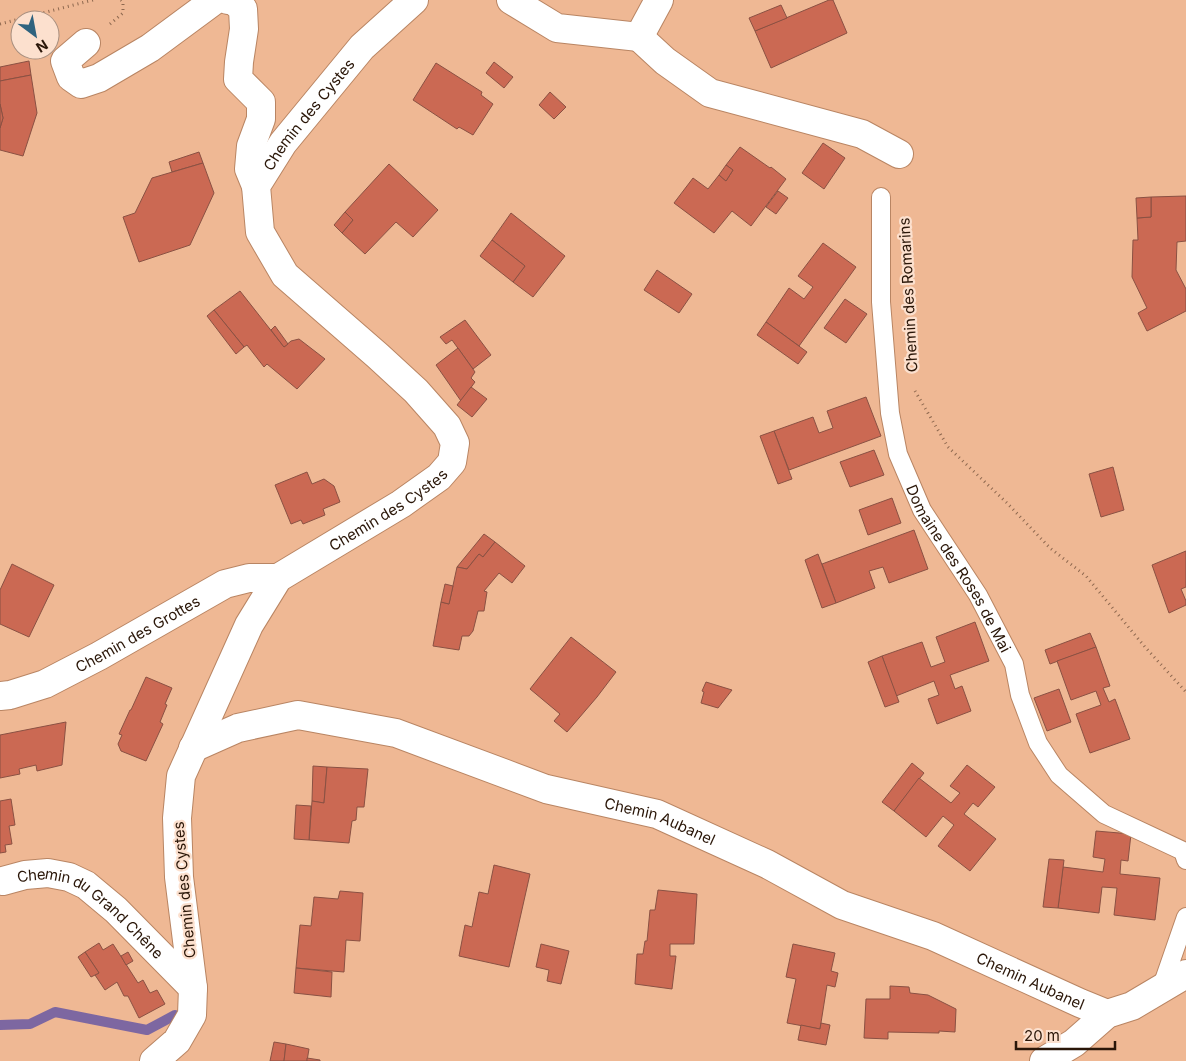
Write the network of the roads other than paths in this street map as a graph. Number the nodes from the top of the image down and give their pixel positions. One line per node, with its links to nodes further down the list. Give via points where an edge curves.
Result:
1 (215, 0): 7 (street, via 150,48 99,78 81,84 71,77 65,61)
2 (228, 0): 9 (street, via 243,10 238,79 261,102 261,118 251,146 249,169)
3 (414, 0): 9 (street, Chemin des Cystes, via 362,47 283,143)
4 (511, 0): 6 (street, via 557,28)
5 (659, 0): 6 (street)
6 (639, 37): 8 (street, via 665,61 710,93 862,134)
7 (86, 43)
8 (899, 154)
9 (256, 186): 11 (street, Chemin des Cystes, via 260,232 285,275 416,391 447,426 455,443 452,462 439,477 401,504)
10 (881, 197): 14 (lane, Domaine des Roses de Mai, via 881,302 890,413 898,454 922,510 978,595 1014,664 1020,695 1038,743 1059,775 1104,814 1183,851)
11 (278, 578): 12 (street, Chemin des Grottes, via 249,578 224,584 45,684); 13 (street, Chemin des Cystes, via 249,625)
12 (0, 696)
13 (193, 748): 18 (street, Chemin des Cystes, via 181,776 177,818 179,877); 20 (street, Chemin Aubanel, via 238,728 298,715 396,733 546,789 657,814 767,864 842,905 933,936)
14 (1186, 860)
15 (3, 881): 18 (street, Chemin du Grand Chêne, via 48,873 69,877 86,885 116,910)
16 (1186, 917): 19 (lane)
17 (1186, 974): 19 (street)
18 (192, 988): 21 (street, Chemin des Cystes, via 192,1015 177,1042)
19 (1161, 989): 20 (street, via 1132,1006)
20 (1107, 1014): 22 (street, via 1074,1043)
21 (154, 1061)
22 (1044, 1061)

